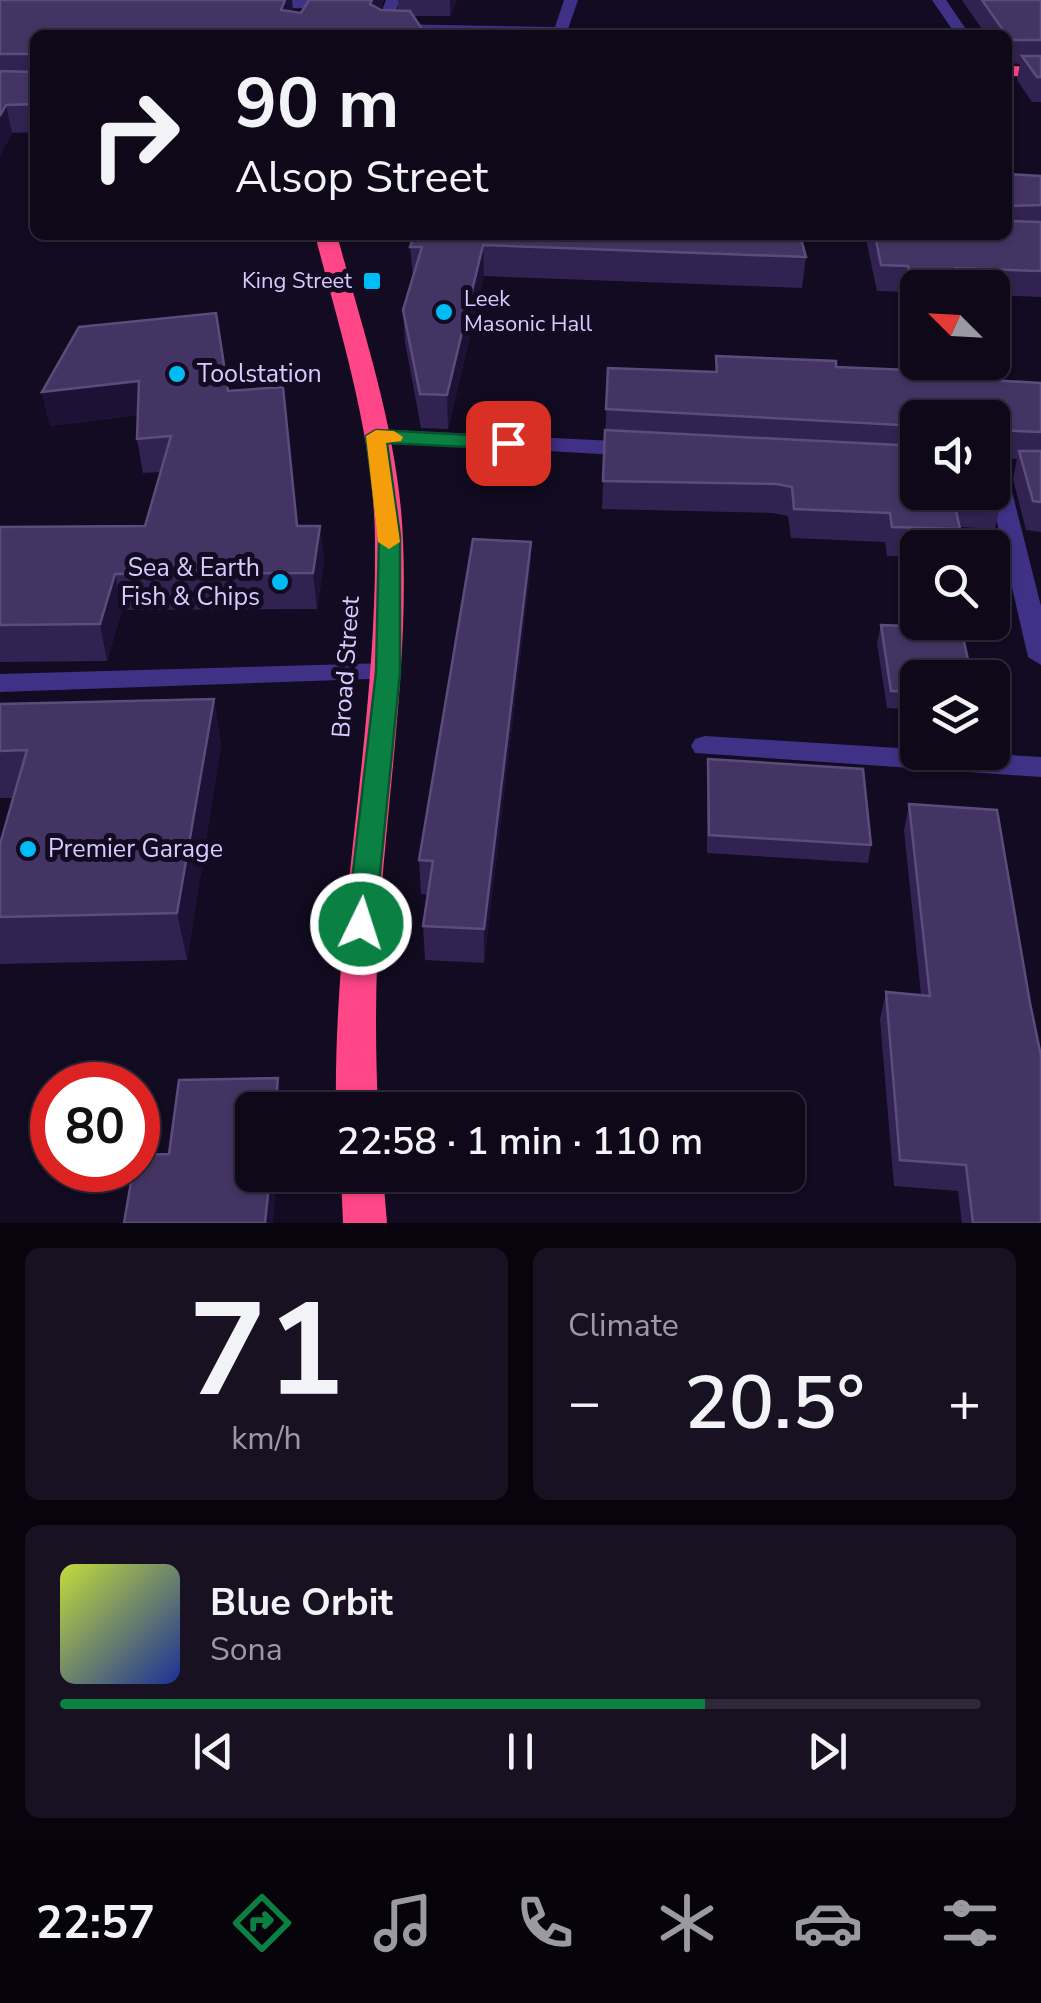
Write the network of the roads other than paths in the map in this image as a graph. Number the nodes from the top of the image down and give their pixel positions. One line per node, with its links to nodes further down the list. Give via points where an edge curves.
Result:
1 (393, 0): 6 (street, via 382,28)
2 (572, 0): 7 (street)
3 (938, 0): 8 (street)
4 (288, 2): 5 (street)
5 (310, 7)
6 (453, 30)
7 (561, 30)
8 (959, 30)
9 (1012, 71): 10 (highway)
10 (1041, 72)
11 (327, 240): 12 (highway, Broad Street)
12 (376, 436): 13 (street); 18 (highway, Broad Street, via 389,536)
13 (666, 451)
14 (1010, 468): 15 (street)
15 (1026, 469)
16 (1004, 510): 17 (street)
17 (1041, 657)
18 (388, 672): 19 (street); 22 (highway, Broad Street, via 363,888)
19 (0, 683)
20 (705, 746): 21 (street)
21 (1041, 768)
22 (356, 1092)
23 (363, 1192): 24 (highway)
24 (365, 1223)

